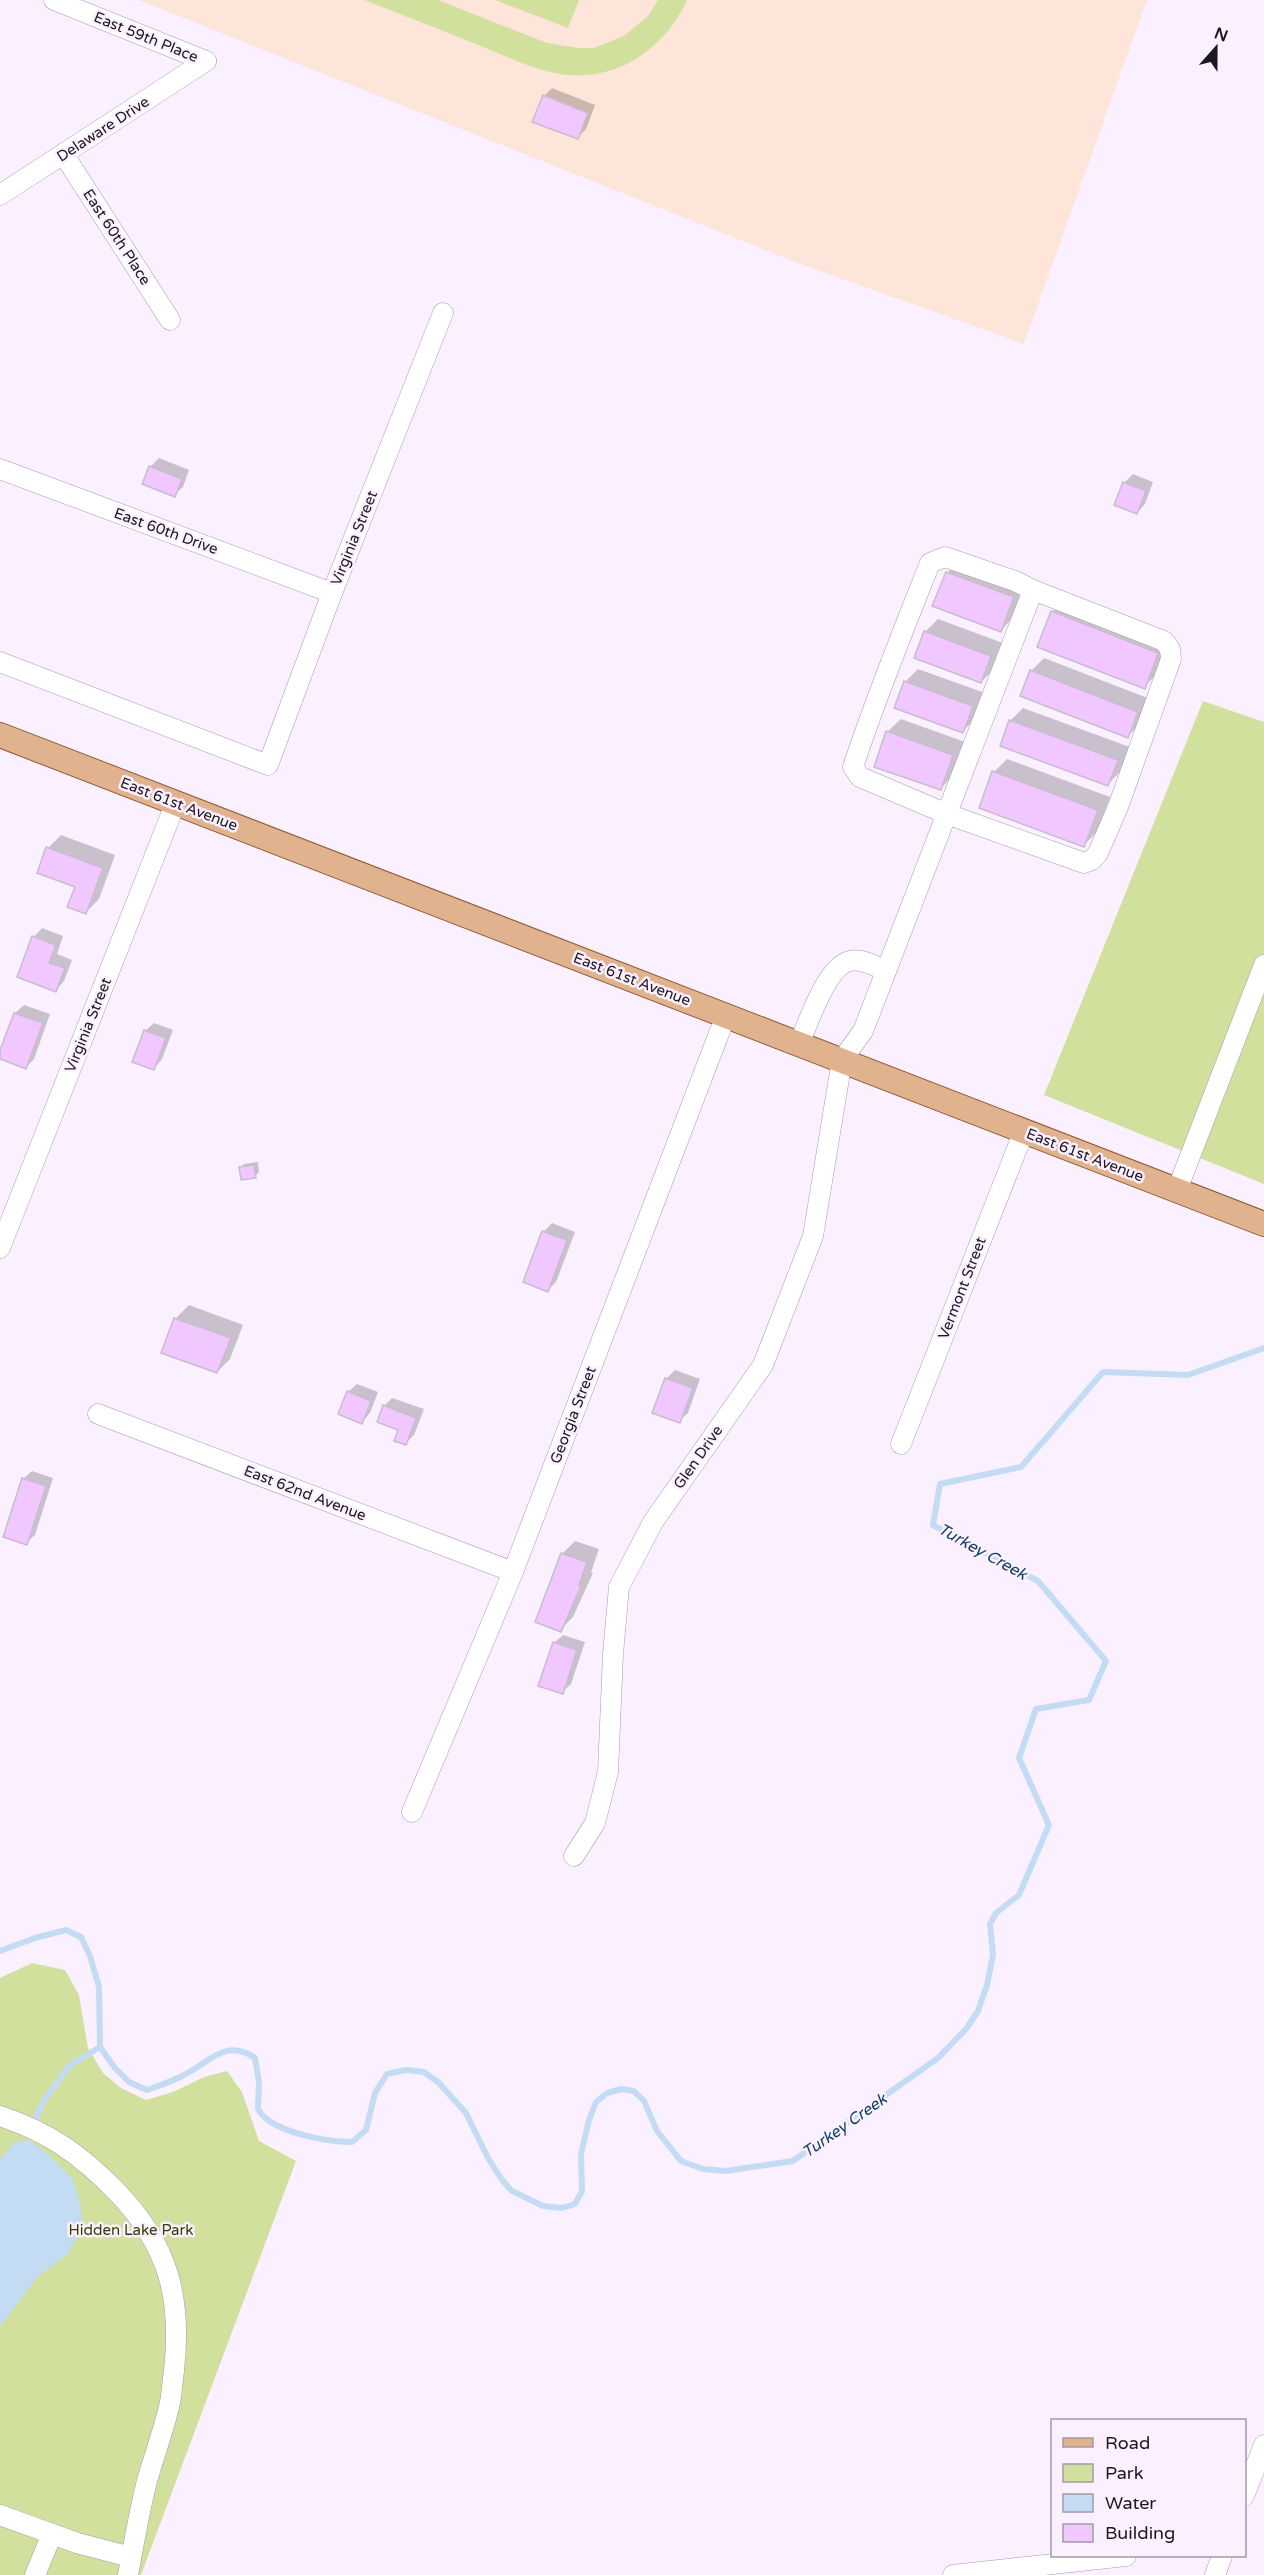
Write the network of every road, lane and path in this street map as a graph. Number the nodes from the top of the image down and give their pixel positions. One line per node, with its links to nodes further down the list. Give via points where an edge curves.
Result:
1 (54, 0): 2 (street, East 59th Place)
2 (206, 61): 3 (street, Delaware Drive)
3 (64, 155): 4 (street, Delaware Drive); 6 (street, East 60th Place)
4 (0, 195)
5 (443, 313): 9 (street, Virginia Street)
6 (170, 320)
7 (0, 469): 9 (street, East 60th Drive)
8 (1033, 590): 13 (street); 13 (street, via 945,557 930,563 891,658 853,767 860,777); 13 (street, via 1164,641 1170,649 1171,658 1118,807 1098,853 1084,863)
9 (332, 593): 10 (street, Virginia Street, via 268,765)
10 (0, 662)
11 (0, 735): 12 (main road, East 61st Avenue)
12 (176, 802): 16 (main road, East 61st Avenue); 22 (street, Virginia Street)
13 (947, 814): 15 (street)
14 (1264, 965): 20 (street)
15 (886, 971): 17 (street, via 851,960 839,966 826,983); 18 (street, via 863,1032)
16 (726, 1015): 17 (main road, East 61st Avenue); 25 (street, Georgia Street)
17 (799, 1044): 18 (main road, East 61st Avenue)
18 (842, 1060): 19 (main road, East 61st Avenue); 27 (street, Glen Drive, via 813,1236 763,1365 653,1522 619,1587 608,1772 595,1823)
19 (1024, 1131): 20 (main road, East 61st Avenue); 24 (street, Vermont Street)
20 (1177, 1190): 21 (main road, East 61st Avenue)
21 (1264, 1224)
22 (0, 1248)
23 (98, 1414): 25 (street, East 62nd Avenue)
24 (901, 1444)
25 (513, 1572): 26 (street, Georgia Street)
26 (412, 1812)
27 (574, 1856)
28 (0, 2116): 35 (street, via 27,2125 69,2148 102,2176 139,2215 161,2255 172,2286 177,2344 170,2405 139,2512)
29 (1264, 2445): 30 (street)
30 (1246, 2493)
31 (0, 2515): 32 (street)
32 (52, 2534): 35 (street); 36 (street)
33 (1117, 2557): 37 (street)
34 (1222, 2557): 38 (street)
35 (129, 2566)
36 (35, 2575)
37 (953, 2575)
38 (1215, 2575)

